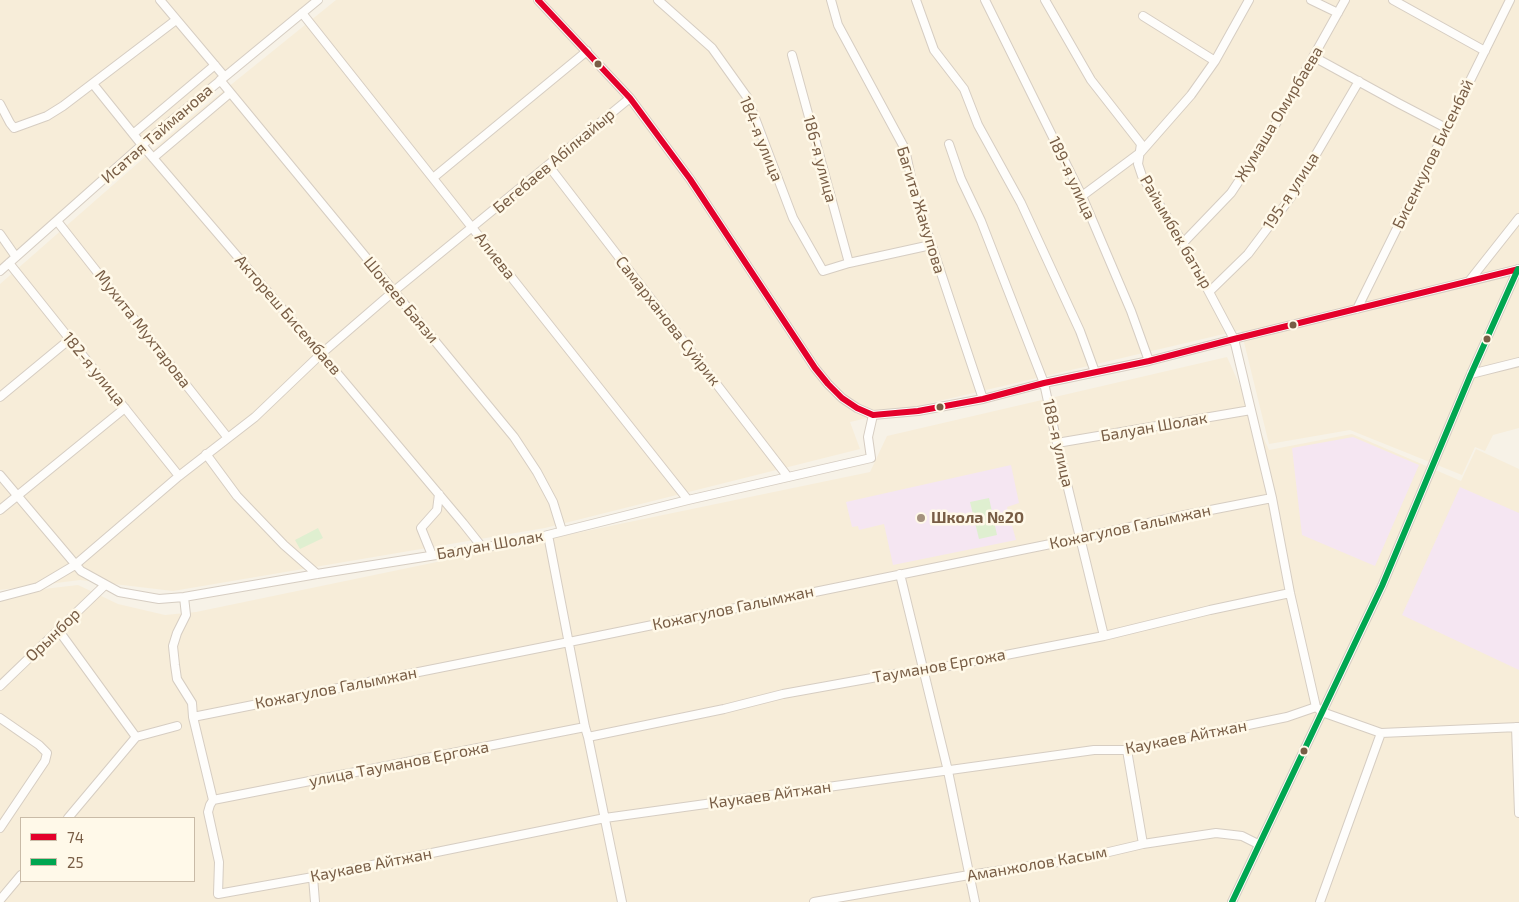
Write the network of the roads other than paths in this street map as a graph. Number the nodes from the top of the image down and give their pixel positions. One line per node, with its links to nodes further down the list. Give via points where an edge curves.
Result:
1 (160, 0): 18 (street, Шокеев Баязи)
2 (538, 0): 19 (street)
3 (658, 0): 48 (street, 184-я улица, via 712,48 747,97 793,218 823,271)
4 (831, 0): 45 (street, Багита Жакупова, via 838,25 905,149 914,192)
5 (916, 0): 60 (street, via 934,50 964,90 978,124 1021,203 1080,331)
6 (984, 0): 39 (street, 189-я улица)
7 (1045, 0): 35 (street, Райымбек батыр, via 1091,80 1142,144)
8 (1249, 0): 23 (street)
9 (1311, 0): 16 (street)
10 (1344, 0): 16 (street, Жумаша Омирбаева)
11 (1393, 0): 14 (street)
12 (1510, 0): 20 (street, Бисенкулов Бисенбай)
13 (315, 1): 15 (street, Исатая Тайманова)
14 (1406, 3): 20 (street)
15 (302, 13): 25 (street, Исатая Тайманова); 38 (street, Алиева)
16 (1338, 13): 22 (street, Жумаша Омирбаева)
17 (1143, 16): 23 (street)
18 (176, 20): 24 (street, Шокеев Баязи); 27 (street)
19 (587, 51): 29 (street); 38 (street)
20 (1485, 51): 31 (street, Бисенкулов Бисенбай)
21 (792, 55): 48 (street, 186-я улица)
22 (1314, 57): 26 (street); 44 (street, Жумаша Омирбаева, via 1231,194)
23 (1215, 61): 35 (street, via 1191,95)
24 (215, 64): 25 (street, Шокеев Баязи); 32 (street)
25 (222, 78): 28 (street, Шокеев Баязи); 34 (street, Исатая Тайманова)
26 (1359, 81): 31 (street); 53 (street, 195-я улица, via 1291,196 1248,254)
27 (93, 84): 30 (street, via 55,111 14,128); 32 (street, Актореш Бисембаев)
28 (230, 93): 36 (street); 52 (street, Шокеев Баязи)
29 (630, 98): 37 (street, Бегебаев Абілкайыр); 67 (street, via 690,179 815,368 842,398)
30 (0, 104)
31 (1446, 128): 54 (street, Бисенкулов Бисенбай)
32 (134, 134): 34 (street, Актореш Бисембаев)
33 (949, 144): 62 (street, 188-я улица)
34 (142, 145): 36 (street, Актореш Бисембаев); 41 (street, Исатая Тайманова)
35 (1141, 152): 39 (street); 44 (street, Райымбек батыр, via 1138,164 1142,176)
36 (153, 158): 57 (street, Актореш Бисембаев)
37 (548, 165): 42 (street, Бегебаев Абілкайыр); 73 (street, Самарханова Суйрик)
38 (434, 178): 42 (street, Алиева)
39 (1082, 196): 58 (street, 189-я улица)
40 (1519, 218): 51 (street)
41 (57, 221): 46 (street, Исатая Тайманова); 68 (street, Мухита Мухтарова)
42 (473, 228): 52 (street, Бегебаев Абілкайыр); 77 (street, Алиева)
43 (0, 234): 46 (street)
44 (1184, 243): 53 (street, Райымбек батыр)
45 (931, 245): 48 (street); 64 (street, Багита Жакупова)
46 (16, 257): 47 (street, Исатая Тайманова)
47 (9, 263): 50 (street, Исатая Тайманова); 56 (street, 182-я улица)
48 (848, 263)
49 (1519, 269): 51 (street); 61 (street)
50 (0, 271)
51 (1470, 280): 54 (street)
52 (394, 291): 57 (street, Бегебаев Абілкайыр); 79 (street, Шокеев Баязи, via 514,437 538,472)
53 (1210, 291): 55 (street, Райымбек батыр)
54 (1357, 309): 55 (street)
55 (1234, 338): 58 (street); 66 (street, Райымбек батыр)
56 (70, 339): 63 (street); 65 (street, 182-я улица)
57 (321, 354): 68 (street, Бегебаев Абілкайыр, via 255,417); 74 (street, Актореш Бисембаев)
58 (1149, 361): 60 (street)
59 (1519, 362): 61 (street)
60 (1095, 372): 62 (street)
61 (1471, 374): 96 (street, via 1382,586)
62 (1044, 383): 64 (street); 69 (street, 188-я улица)
63 (0, 397)
64 (983, 399): 67 (street, via 918,412)
65 (125, 408): 72 (street, 182-я улица); 75 (street)
66 (1251, 410): 69 (street, Балуан Шолак); 76 (street, Райымбек батыр)
67 (873, 415): 73 (street, Балуан Шолак, via 868,437 871,458)
68 (228, 438): 70 (street, Бегебаев Абілкайыр)
69 (1057, 444): 81 (street, 188-я улица)
70 (206, 454): 72 (street, Бегебаев Абілкайыр); 85 (street, via 237,496)
71 (0, 475): 75 (street, Балуан Шолак)
72 (179, 476): 84 (street, Бегебаев Абілкайыр)
73 (788, 477): 77 (street, Балуан Шолак)
74 (439, 494): 82 (street, Актореш Бисембаев); 83 (street, via 437,510 420,528)
75 (17, 496): 78 (street); 84 (street, Балуан Шолак)
76 (1272, 498): 81 (street, Кожагулов Галымжан); 88 (street, Райымбек батыр)
77 (688, 500): 79 (street, Балуан Шолак)
78 (0, 510)
79 (562, 531): 80 (street, Балуан Шолак)
80 (548, 535): 82 (street, Балуан Шолак); 93 (street)
81 (1080, 538): 86 (street, Кожагулов Галымжан); 92 (street, 188-я улица)
82 (482, 547): 83 (street, Балуан Шолак)
83 (432, 555): 85 (street, Балуан Шолак)
84 (75, 565): 87 (street, Балуан Шолак); 89 (street, Бегебаев Абілкайыр, via 38,587)
85 (317, 574): 90 (street, Балуан Шолак)
86 (900, 574): 93 (street, Кожагулов Галымжан); 94 (street)
87 (105, 585): 90 (street, Балуан Шолак, via 119,592 159,599); 91 (street, Орынбор)
88 (1290, 593): 92 (street, Тауманов Ергожа); 96 (street, Райымбек батыр)
89 (0, 597)
90 (184, 597): 97 (street, via 186,615 173,646 177,679 192,703)
91 (59, 631): 95 (street, Орынбор); 103 (street)
92 (1104, 636): 94 (street, Тауманов Ергожа)
93 (569, 642): 97 (street, Кожагулов Галымжан); 100 (street)
94 (923, 671): 104 (street, Тауманов Ергожа, via 783,694); 106 (street)
95 (0, 686)
96 (1319, 710): 102 (street); 105 (street, Каукаев Айтжан); 113 (street, via 1318,722)
97 (193, 717): 107 (street)
98 (0, 718): 111 (street, via 47,753 45,761)
99 (177, 726): 103 (street)
100 (584, 727): 104 (street); 107 (street, улица Тауманов Ергожа)
101 (1517, 727): 102 (street); 108 (street)
102 (1381, 733): 123 (street)
103 (136, 736): 109 (street)
104 (588, 737): 110 (street)
105 (1127, 750): 106 (street, Каукаев Айтжан, via 1094,750); 112 (street)
106 (948, 771): 110 (street, Каукаев Айтжан); 114 (street)
107 (213, 800): 116 (street, Каукаев Айтжан, via 208,812 219,862 218,894)
108 (1519, 813)
109 (69, 817)
110 (605, 818): 116 (street, Каукаев Айтжан); 119 (street)
111 (0, 828)
112 (1143, 844): 113 (street, Аманжолов Касым, via 1216,833 1242,836); 114 (street, Аманжолов Касым, via 1079,859)
113 (1258, 844): 122 (street)
114 (969, 875): 120 (street, Аманжолов Касым); 121 (street)
115 (20, 876): 117 (street)
116 (313, 876): 118 (street)
117 (0, 900)
118 (315, 902)
119 (622, 902)
120 (814, 902)
121 (975, 902)
122 (1232, 902)
123 (1320, 902)

